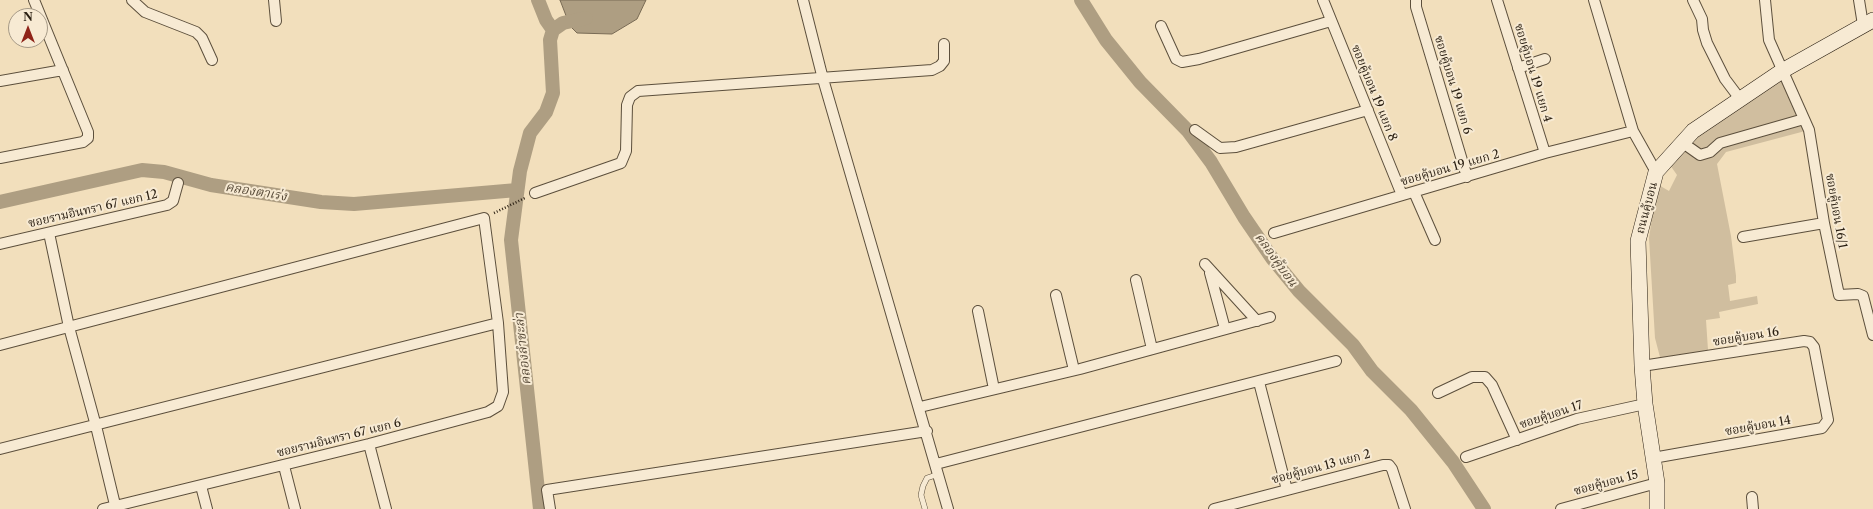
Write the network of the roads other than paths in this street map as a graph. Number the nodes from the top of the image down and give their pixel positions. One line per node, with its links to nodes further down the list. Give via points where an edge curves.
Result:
1 (34, 0): 20 (street)
2 (132, 0): 18 (street, via 145,12 196,32 202,38)
3 (274, 0): 12 (street)
4 (803, 0): 22 (street)
5 (1323, 0): 13 (street, ซอยคู้บอน 19 แยก 8)
6 (1416, 0): 33 (street, ซอยคู้บอน 19 แยก 6, via 1416,8)
7 (1497, 0): 19 (street, ซอยคู้บอน 19 แยก 4)
8 (1594, 0): 28 (street)
9 (1693, 0): 24 (street, via 1702,19 1707,43 1725,79)
10 (1765, 0): 21 (street, ซอยคู้บอน 16/1, via 1769,40)
11 (1859, 0): 14 (street)
12 (276, 21)
13 (1331, 21): 15 (street, via 1182,62 1176,59); 25 (street, ซอยคู้บอน 19 แยก 8)
14 (1868, 22): 21 (main road, ถนนคู้บอน)
15 (1161, 26)
16 (944, 44): 22 (street, via 944,61 932,70)
17 (1545, 59): 19 (street)
18 (212, 60)
19 (1518, 68): 30 (street, ซอยคู้บอน 19 แยก 4)
20 (62, 70): 23 (street); 31 (street, via 88,132 88,138 83,142)
21 (1782, 71): 24 (main road, ถนนคู้บอน); 26 (street, ซอยคู้บอน 16/1)
22 (823, 79): 36 (street, via 638,91 630,97 627,105 626,151 621,163); 63 (street)
23 (0, 81)
24 (1740, 99): 29 (main road, ถนนคู้บอน, via 1693,131)
25 (1368, 110): 27 (street, via 1236,147 1220,148); 37 (street, ซอยคู้บอน 19 แยก 8)
26 (1804, 120): 29 (street, via 1720,143 1710,152 1700,155); 38 (street, ซอยคู้บอน 16/1, via 1809,130)
27 (1195, 130)
28 (1633, 131): 30 (street, ซอยคู้บอน 19 แยก 2); 32 (street)
29 (1683, 143): 32 (main road, ถนนคู้บอน)
30 (1545, 153): 33 (street, ซอยคู้บอน 19 แยก 2)
31 (0, 158)
32 (1656, 172): 56 (main road, ถนนคู้บอน, via 1638,241)
33 (1467, 177): 35 (street, ซอยคู้บอน 19 แยก 2)
34 (178, 183): 39 (street, ซอยรามอินทรา 67 แยก 12, via 173,201 167,205)
35 (1414, 192): 37 (street, ซอยคู้บอน 19 แยก 2); 42 (street)
36 (535, 193)
37 (1402, 195): 40 (street, ซอยคู้บอน 19 แยก 2)
38 (1824, 223): 41 (street); 52 (street, ซอยคู้บอน 16/1, via 1839,295 1863,296)
39 (49, 233): 43 (street, ซอยรามอินทรา 67 แยก 12); 50 (street)
40 (1274, 233)
41 (1743, 237)
42 (1435, 240)
43 (0, 244)
44 (1136, 280): 54 (street)
45 (1056, 295): 57 (street)
46 (978, 311): 60 (street)
47 (1270, 317): 48 (street)
48 (1257, 321): 51 (street); 51 (street, via 1207,268)
49 (498, 324): 50 (street, via 484,218); 64 (street); 67 (street, ซอยรามอินทรา 67 แยก 6, via 503,392 498,406 488,412)
50 (69, 326): 53 (street); 64 (street)
51 (1224, 329): 54 (street)
52 (1873, 335)
53 (0, 345)
54 (1152, 349): 57 (street)
55 (1336, 361): 58 (street)
56 (1642, 366): 59 (street, ซอยคู้บอน 16, via 1804,341 1810,342 1814,347); 62 (main road, ถนนคู้บอน)
57 (1074, 370): 60 (street)
58 (1259, 382): 72 (street); 75 (street)
59 (1821, 385): 70 (street, ซอยคู้บอน 14, via 1828,420 1822,428)
60 (994, 389): 63 (street)
61 (1438, 393): 66 (street, via 1472,377 1486,377)
62 (1645, 404): 66 (street, ซอยคู้บอน 17, via 1577,419); 70 (main road, ถนนคู้บอน)
63 (920, 407): 65 (street)
64 (96, 426): 68 (street); 77 (street)
65 (927, 431): 72 (street); 82 (street, via 547,490)
66 (1517, 440): 69 (street, ซอยคู้บอน 17)
67 (369, 444): 71 (street, ซอยรามอินทรา 67 แยก 6); 81 (street)
68 (0, 450)
69 (1466, 457)
70 (1653, 458): 73 (main road, ถนนคู้บอน)
71 (284, 466): 74 (street, ซอยรามอินทรา 67 แยก 6); 80 (street)
72 (938, 469): 83 (lane, via 927,478 923,486 921,496); 84 (street)
73 (1657, 483): 87 (street, ซอยคู้บอน 15); 88 (main road, ถนนคู้บอน)
74 (201, 486): 77 (street, ซอยรามอินทรา 67 แยก 6); 79 (street)
75 (1287, 490): 85 (street, ซอยคู้บอน 13 แยก 2); 86 (street, ซอยคู้บอน 13 แยก 2, via 1388,465 1392,469)
76 (1752, 497): 89 (street)
77 (115, 507): 78 (street, ซอยรามอินทรา 67 แยก 6)
78 (103, 509)
79 (207, 509)
80 (295, 509)
81 (386, 509)
82 (550, 509)
83 (925, 509)
84 (948, 509)
85 (1214, 509)
86 (1405, 509)
87 (1561, 509)
88 (1657, 509)
89 (1753, 509)

